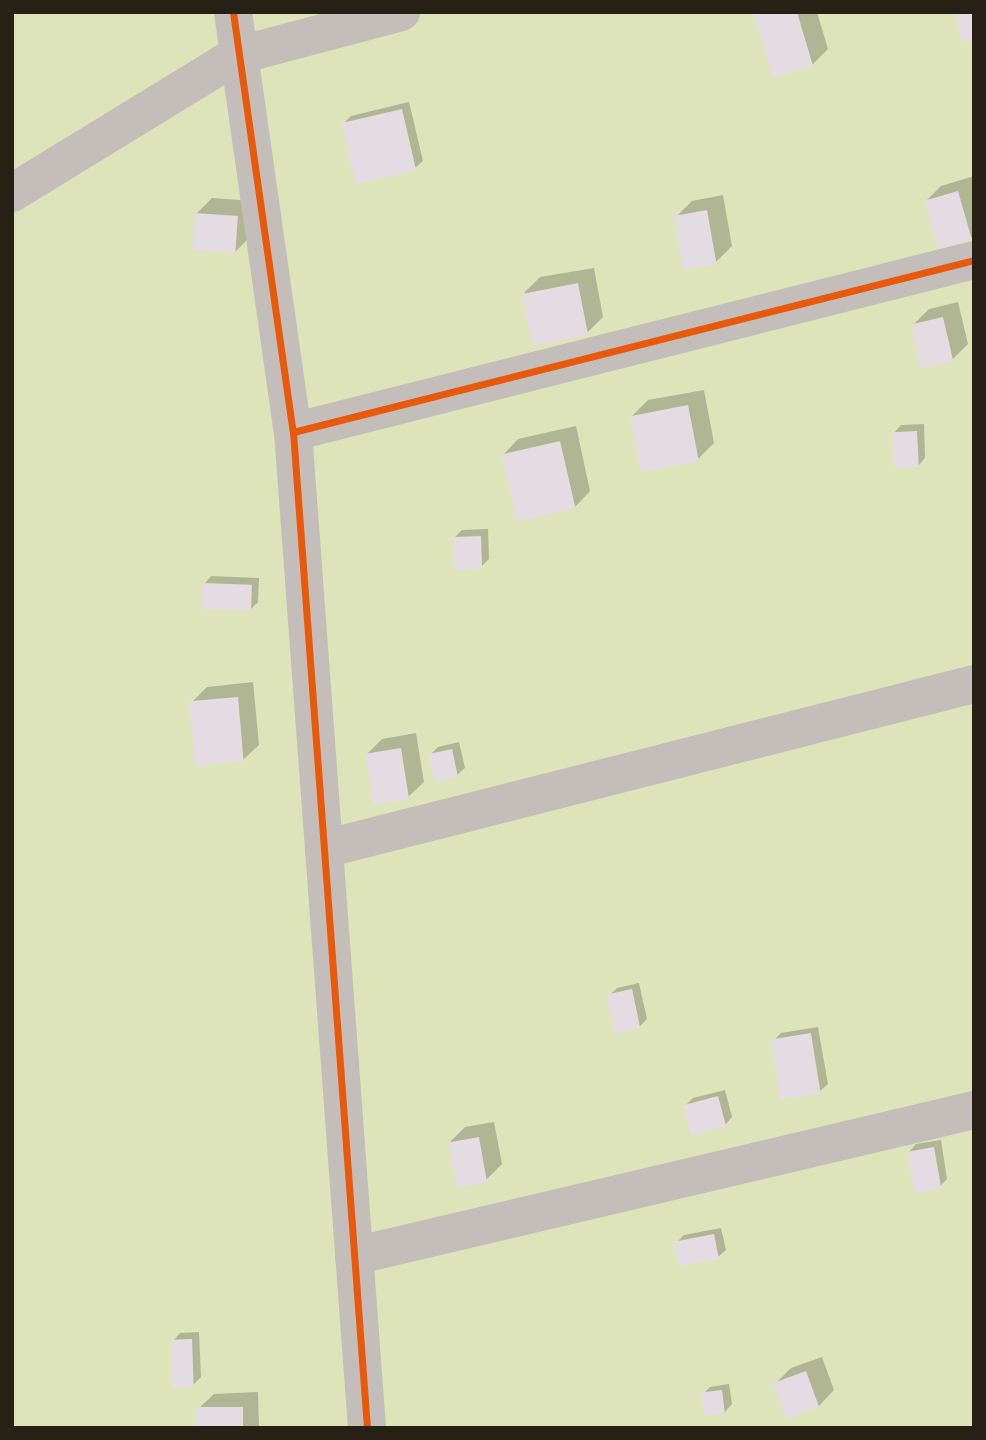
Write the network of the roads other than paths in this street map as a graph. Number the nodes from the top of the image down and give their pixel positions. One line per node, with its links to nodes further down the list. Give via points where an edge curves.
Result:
1 (233, 12): 3 (street)
2 (401, 12): 3 (street)
3 (236, 56): 4 (street); 6 (street)
4 (12, 193)
5 (974, 260): 6 (street)
6 (293, 432): 8 (street)
7 (974, 684): 8 (street)
8 (324, 849): 10 (street)
9 (974, 1110): 10 (street)
10 (354, 1256): 11 (street)
11 (367, 1428)

